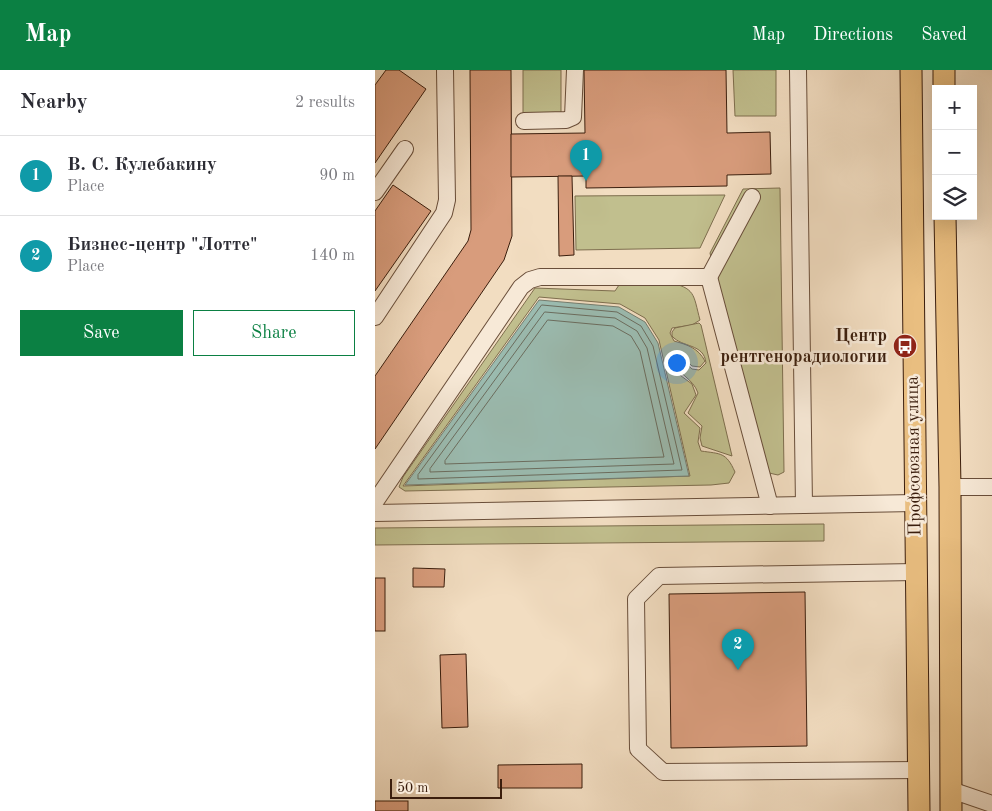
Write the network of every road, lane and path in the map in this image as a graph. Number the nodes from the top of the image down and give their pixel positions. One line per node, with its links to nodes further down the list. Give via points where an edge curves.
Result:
1 (445, 70): 13 (lane, via 445,213)
2 (575, 70): 7 (lane, via 573,117)
3 (798, 70): 18 (lane)
4 (911, 70): 17 (main road, Профсоюзная улица)
5 (944, 70): 6 (main road)
6 (944, 85)
7 (524, 121)
8 (405, 149): 9 (lane)
9 (375, 192)
10 (752, 197): 12 (lane)
11 (945, 220): 14 (main road, Профсоюзная улица)
12 (709, 277): 16 (lane, via 540,277 530,280 521,287); 19 (lane)
13 (375, 317)
14 (950, 487): 15 (lane); 23 (main road, Профсоюзная улица)
15 (992, 487)
16 (375, 502)
17 (915, 503): 18 (lane); 21 (main road, Профсоюзная улица)
18 (804, 505): 19 (lane)
19 (770, 506): 20 (lane)
20 (375, 513)
21 (916, 572): 22 (main road, Профсоюзная улица); 22 (lane, via 659,576 636,599 638,749 663,772)
22 (919, 770): 25 (main road, Профсоюзная улица)
23 (951, 790): 24 (lane); 26 (main road, Профсоюзная улица)
24 (992, 804)
25 (919, 811)
26 (951, 811)

